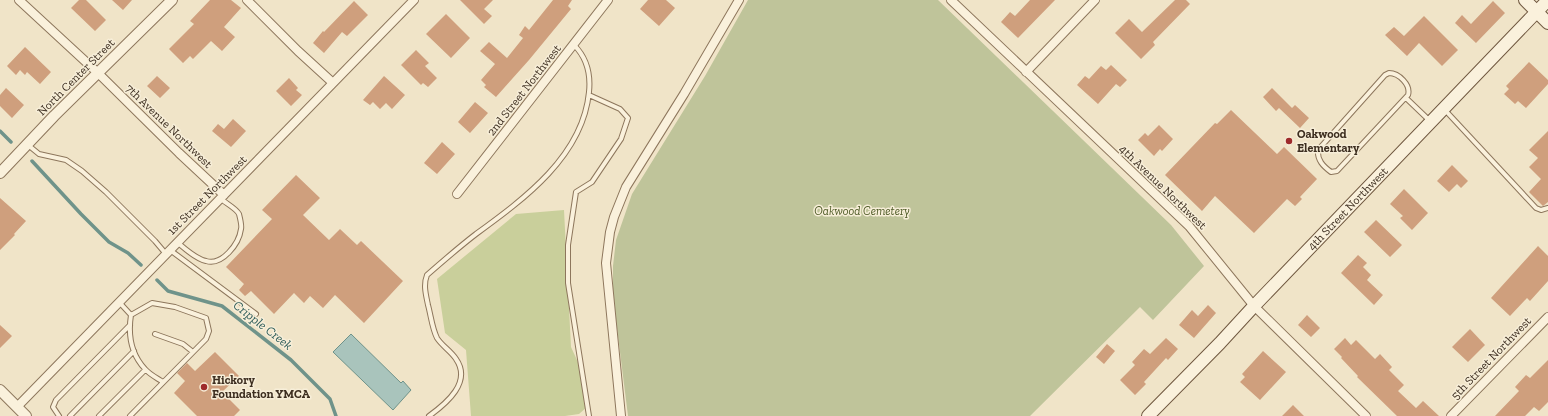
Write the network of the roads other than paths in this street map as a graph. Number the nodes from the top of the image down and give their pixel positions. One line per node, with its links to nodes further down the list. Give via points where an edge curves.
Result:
1 (19, 0): 15 (street, 7th Avenue Northwest)
2 (172, 0): 15 (street, North Center Street)
3 (246, 0): 16 (street)
4 (414, 0): 16 (street, 1st Street Northwest)
5 (608, 0): 13 (street, 2nd Street Northwest)
6 (739, 0): 48 (street, via 626,187 614,216 606,263)
7 (951, 0): 14 (street, 4th Avenue Northwest)
8 (1095, 0): 14 (street)
9 (1524, 0): 11 (main road)
10 (1548, 0): 11 (main road, 4th Street Northwest)
11 (1537, 12): 12 (main road); 19 (main road, 4th Street Northwest)
12 (1548, 23)
13 (574, 45): 17 (lane, via 582,52 590,77); 23 (street, 2nd Street Northwest)
14 (1026, 72): 29 (street, 4th Avenue Northwest, via 1189,226)
15 (98, 73): 21 (street, North Center Street); 24 (street, 7th Avenue Northwest)
16 (333, 83): 24 (street, 1st Street Northwest)
17 (589, 95): 46 (lane, via 574,139 550,173 514,206 474,235 427,275 425,291 434,330 438,339 456,358 462,376 460,385 450,398); 47 (lane, via 620,109 628,118 621,139 592,182 576,192 568,245 568,283)
18 (1406, 98): 18 (lane, via 1409,92 1404,82 1396,74 1385,75 1318,150 1324,167 1331,172 1337,171); 20 (lane)
19 (1443, 108): 20 (main road, 4th Street Northwest); 25 (lane, via 1536,208)
20 (1430, 122): 29 (main road, 4th Street Northwest)
21 (28, 145): 22 (street, North Center Street); 27 (lane, via 39,154 66,160 82,171)
22 (0, 173)
23 (457, 194)
24 (222, 197): 26 (street, 1st Street Northwest); 26 (lane, via 238,213 242,228 238,240 227,254 215,262 206,262)
25 (1548, 208)
26 (177, 242): 27 (street, 1st Street Northwest)
27 (168, 252): 28 (street, 1st Street Northwest); 30 (lane)
28 (119, 302): 31 (lane); 40 (street, 1st Street Northwest)
29 (1254, 306): 49 (main road, 4th Street Northwest); 50 (street, 4th Avenue Northwest)
30 (256, 314)
31 (131, 315): 33 (lane); 36 (lane, via 152,304 175,307 206,318 209,331 206,339)
32 (1548, 317): 51 (street, 5th Street Northwest)
33 (130, 325): 35 (lane); 42 (lane, via 56,400 53,407)
34 (155, 334): 36 (lane, via 183,344)
35 (134, 351): 37 (lane); 43 (lane)
36 (193, 352): 38 (lane)
37 (146, 370): 38 (lane); 44 (lane)
38 (163, 382): 45 (lane)
39 (0, 390): 40 (street)
40 (16, 407): 41 (street)
41 (26, 416)
42 (58, 416)
43 (70, 416)
44 (99, 416)
45 (130, 416)
46 (429, 416)
47 (589, 416)
48 (621, 416)
49 (1148, 416)
50 (1366, 416)
51 (1451, 416)

